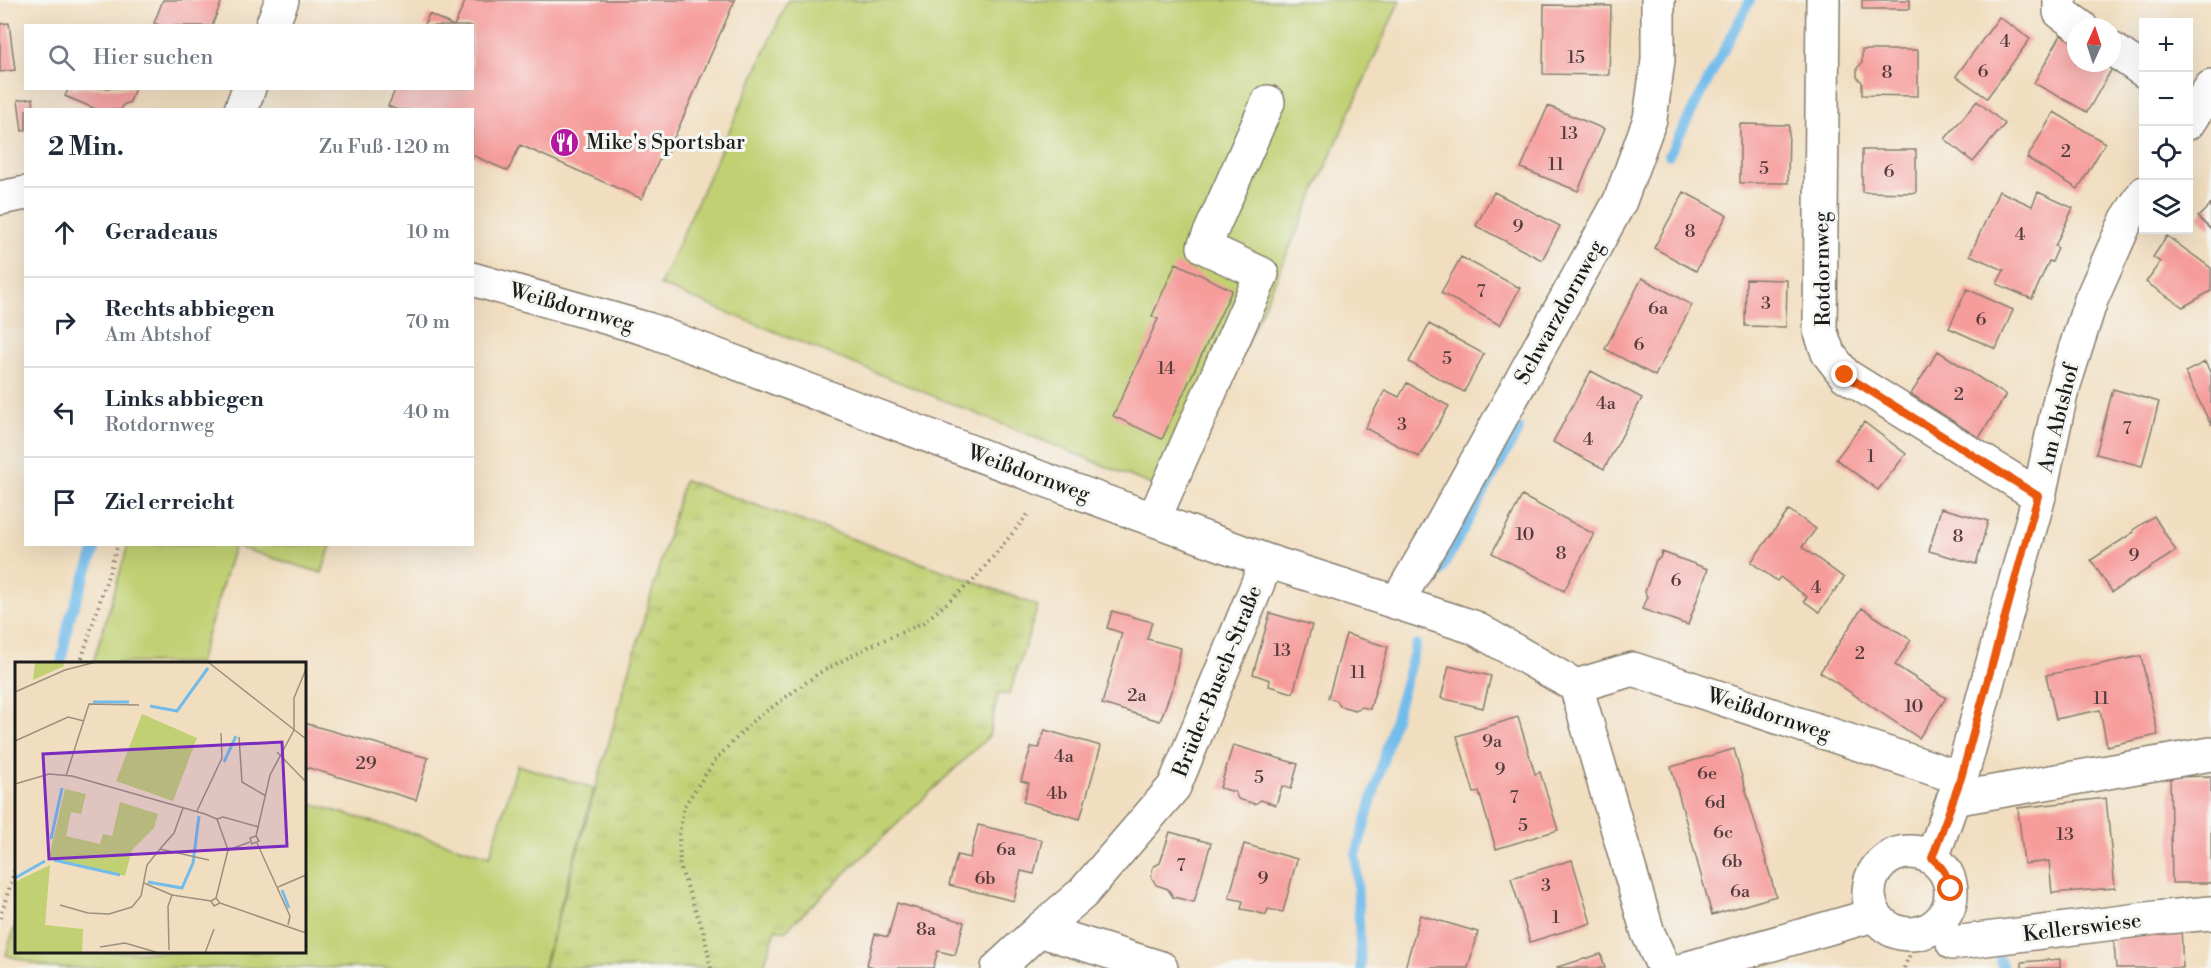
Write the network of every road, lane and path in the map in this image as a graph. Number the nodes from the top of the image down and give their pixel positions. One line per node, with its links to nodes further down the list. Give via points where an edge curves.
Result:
1 (282, 0): 6 (street)
2 (1658, 0): 21 (street, Schwarzdornweg, via 1658,60 1650,119 1620,201)
3 (1823, 0): 17 (street, Rotdornweg, via 1820,330 1828,353 1845,375)
4 (2060, 0): 5 (street, via 2060,12)
5 (2068, 18)
6 (274, 24)
7 (2121, 55): 8 (street)
8 (2139, 68)
9 (248, 90): 11 (street)
10 (1268, 102): 18 (street, via 1204,247 1262,274)
11 (242, 108)
12 (24, 193): 13 (street)
13 (0, 198)
14 (2139, 201): 17 (street, Am Abtshof, via 2091,300 2061,394)
15 (474, 280): 16 (street, Weißdornweg, via 647,329)
16 (1044, 479): 18 (street, Weißdornweg); 33 (path, via 1032,510 1001,550 923,623 819,673 753,722 716,759 684,806 679,835 680,867 704,933)
17 (2038, 496): 25 (street, Am Abtshof)
18 (1154, 519): 20 (street, Weißdornweg)
19 (117, 546): 22 (path)
20 (1268, 561): 21 (street, Weißdornweg); 31 (street, Brüder-Busch-Straße, via 1174,787 1083,893)
21 (1397, 602): 23 (street, Weißdornweg, via 1473,627)
22 (80, 662)
23 (1576, 686): 25 (street, Weißdornweg, via 1634,669); 36 (street, via 1648,933)
24 (2211, 754): 25 (street)
25 (1957, 788): 26 (street, Am Abtshof)
26 (1932, 858): 29 (street, via 1905,852 1880,864 1869,888); 32 (street, via 1948,876 1951,889)
27 (15, 869): 30 (path)
28 (2211, 913): 32 (street, Kellerswiese)
29 (1874, 915): 32 (street, via 1891,930); 37 (street)
30 (0, 918)
31 (1039, 930): 34 (street, Brüder-Busch-Straße); 35 (street)
32 (1944, 942): 38 (path, via 1909,956)
33 (711, 968)
34 (998, 968)
35 (1161, 968)
36 (1664, 968)
37 (1688, 968)
38 (1904, 968)

